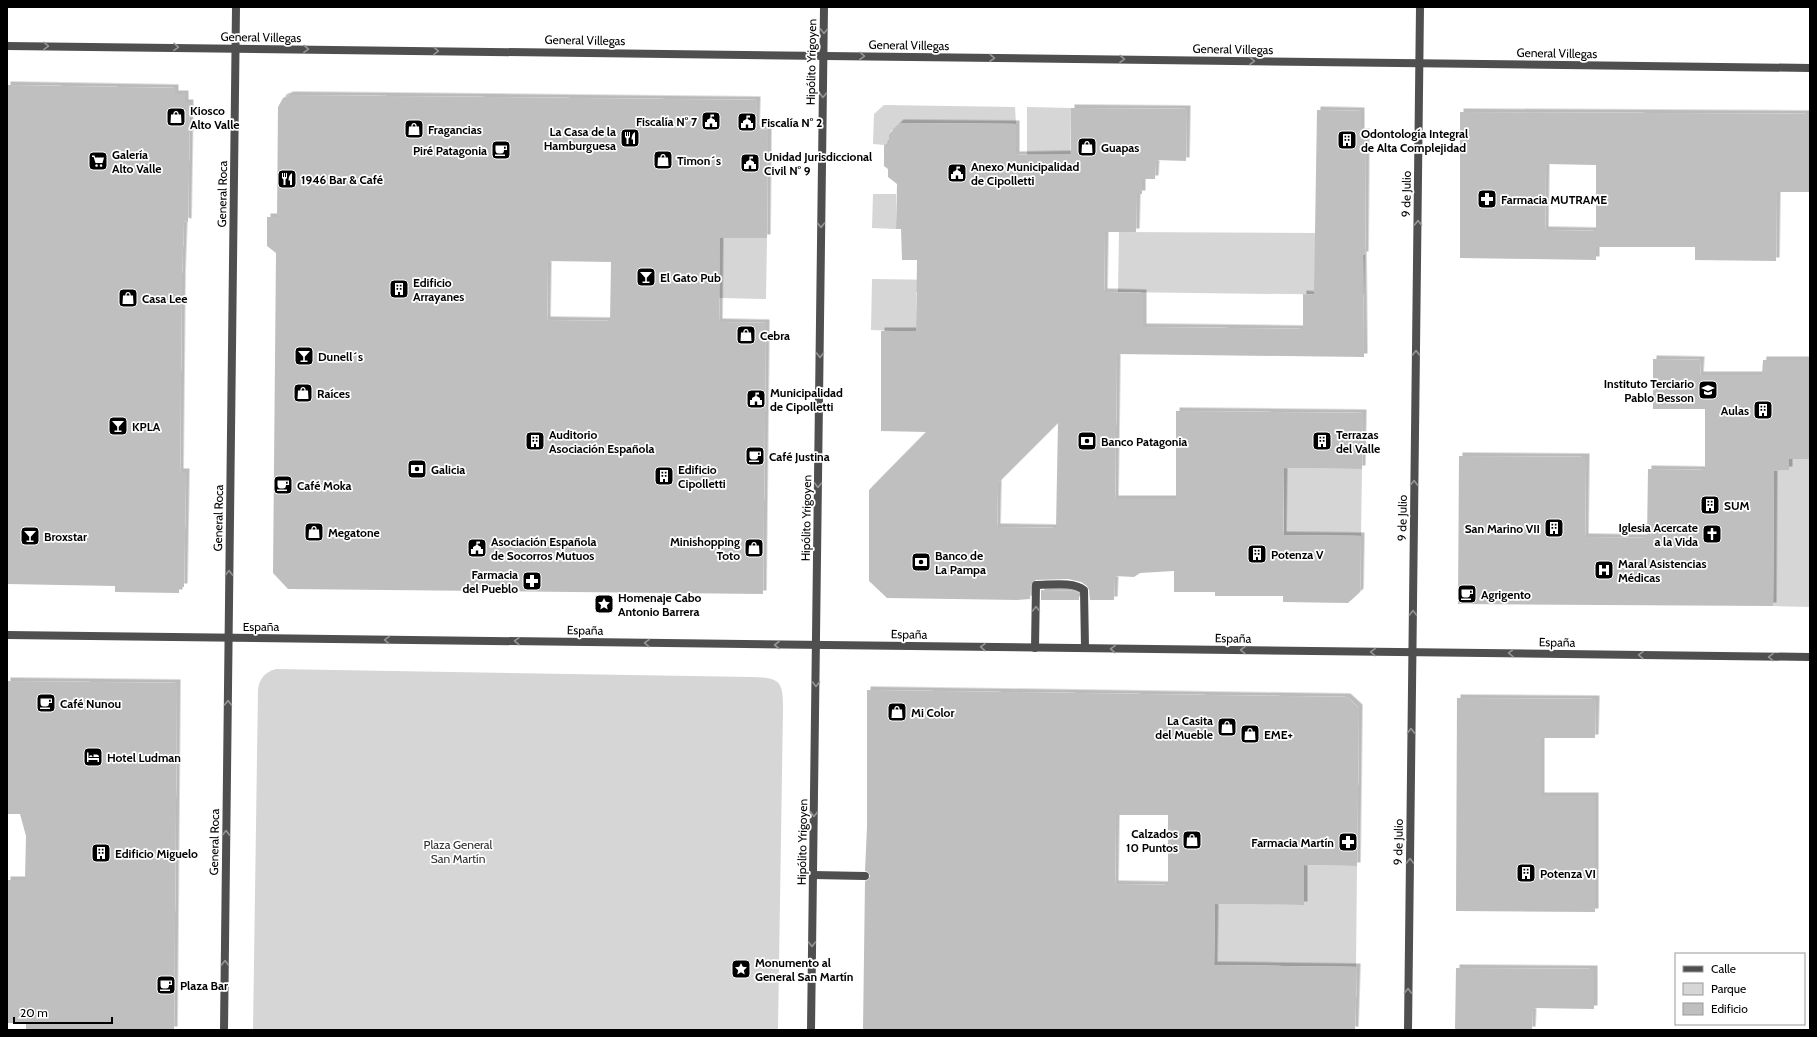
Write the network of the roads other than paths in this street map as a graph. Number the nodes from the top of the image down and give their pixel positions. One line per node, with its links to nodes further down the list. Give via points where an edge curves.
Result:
1 (236, 7): 5 (street, General Roca)
2 (824, 7): 6 (street, Hipólito Yrigoyen, one-way to 6)
3 (1420, 7): 7 (street, 9 de Julio)
4 (7, 46): 5 (street, General Villegas, one-way to 5)
5 (236, 48): 6 (street, General Villegas, one-way to 6); 10 (street, General Roca, one-way to 5)
6 (823, 56): 7 (street, General Villegas, one-way to 7); 11 (street, Hipólito Yrigoyen, one-way to 11)
7 (1420, 63): 8 (street, General Villegas); 14 (street, 9 de Julio, one-way to 7)
8 (1810, 68)
9 (7, 635): 10 (street, España)
10 (228, 638): 11 (street, España, one-way to 10); 18 (street, General Roca, one-way to 10)
11 (816, 645): 12 (street, España, one-way to 11); 16 (street, Hipólito Yrigoyen, one-way to 16)
12 (1035, 648): 13 (street, España); 13 (street, one-way to 13, via 1036,585 1077,586 1084,590)
13 (1085, 648): 14 (street, España, one-way to 13)
14 (1412, 652): 15 (street, España, one-way to 14); 20 (street, 9 de Julio, one-way to 14)
15 (1810, 657)
16 (813, 875): 17 (street); 19 (street, Hipólito Yrigoyen, one-way to 19)
17 (865, 876)
18 (224, 1030)
19 (811, 1030)
20 (1408, 1030)

